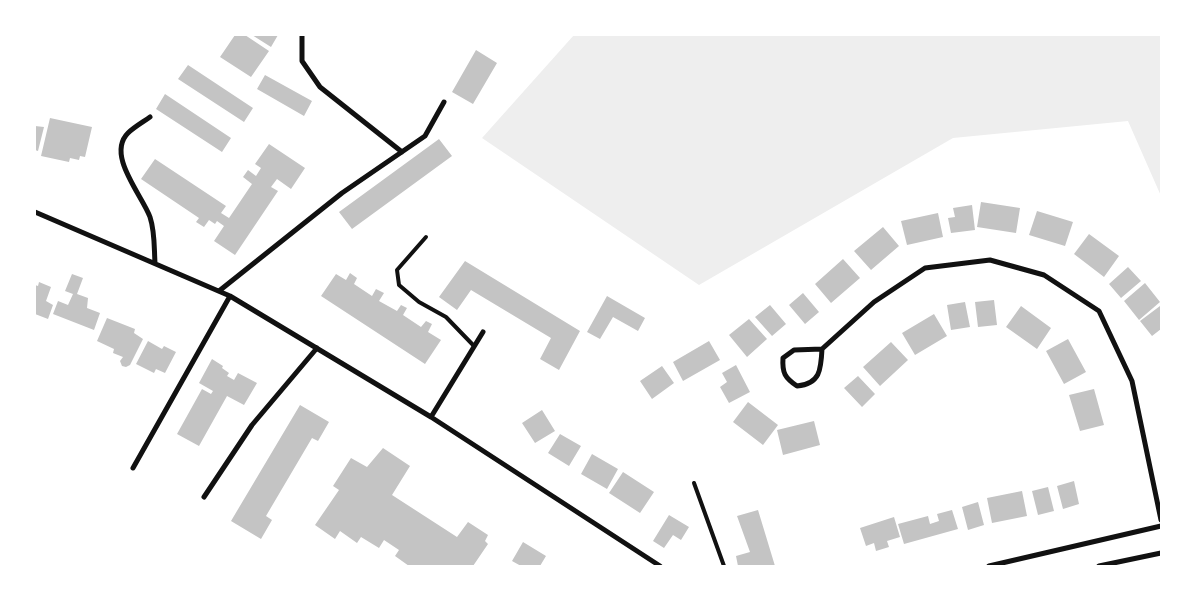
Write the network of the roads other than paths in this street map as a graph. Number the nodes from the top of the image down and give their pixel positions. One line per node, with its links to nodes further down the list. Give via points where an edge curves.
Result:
1 (302, 35): 4 (street, via 302,61 320,87)
2 (444, 102): 4 (street, via 425,136)
3 (150, 117): 7 (street, via 126,134 120,148 126,175 149,217 154,234)
4 (402, 152): 8 (street, via 342,193)
5 (35, 212): 7 (street)
6 (426, 237): 11 (lane, via 397,270 399,285 419,302 446,317)
7 (155, 263): 8 (street)
8 (219, 291): 9 (street)
9 (230, 296): 12 (street); 15 (street)
10 (482, 332): 11 (street)
11 (474, 346): 14 (street)
12 (317, 348): 14 (street); 17 (street, via 252,425)
13 (822, 350): 13 (street, via 821,367 808,385 796,386 787,380 782,370 783,358 794,350); 18 (street, via 874,302 925,268 990,260 1044,275 1099,311 1132,381)
14 (431, 417): 21 (street)
15 (133, 468)
16 (694, 483): 22 (lane)
17 (204, 497)
18 (1161, 520)
19 (1161, 526): 23 (street)
20 (1161, 552): 24 (street)
21 (660, 566)
22 (724, 566)
23 (989, 566)
24 (1099, 566)

